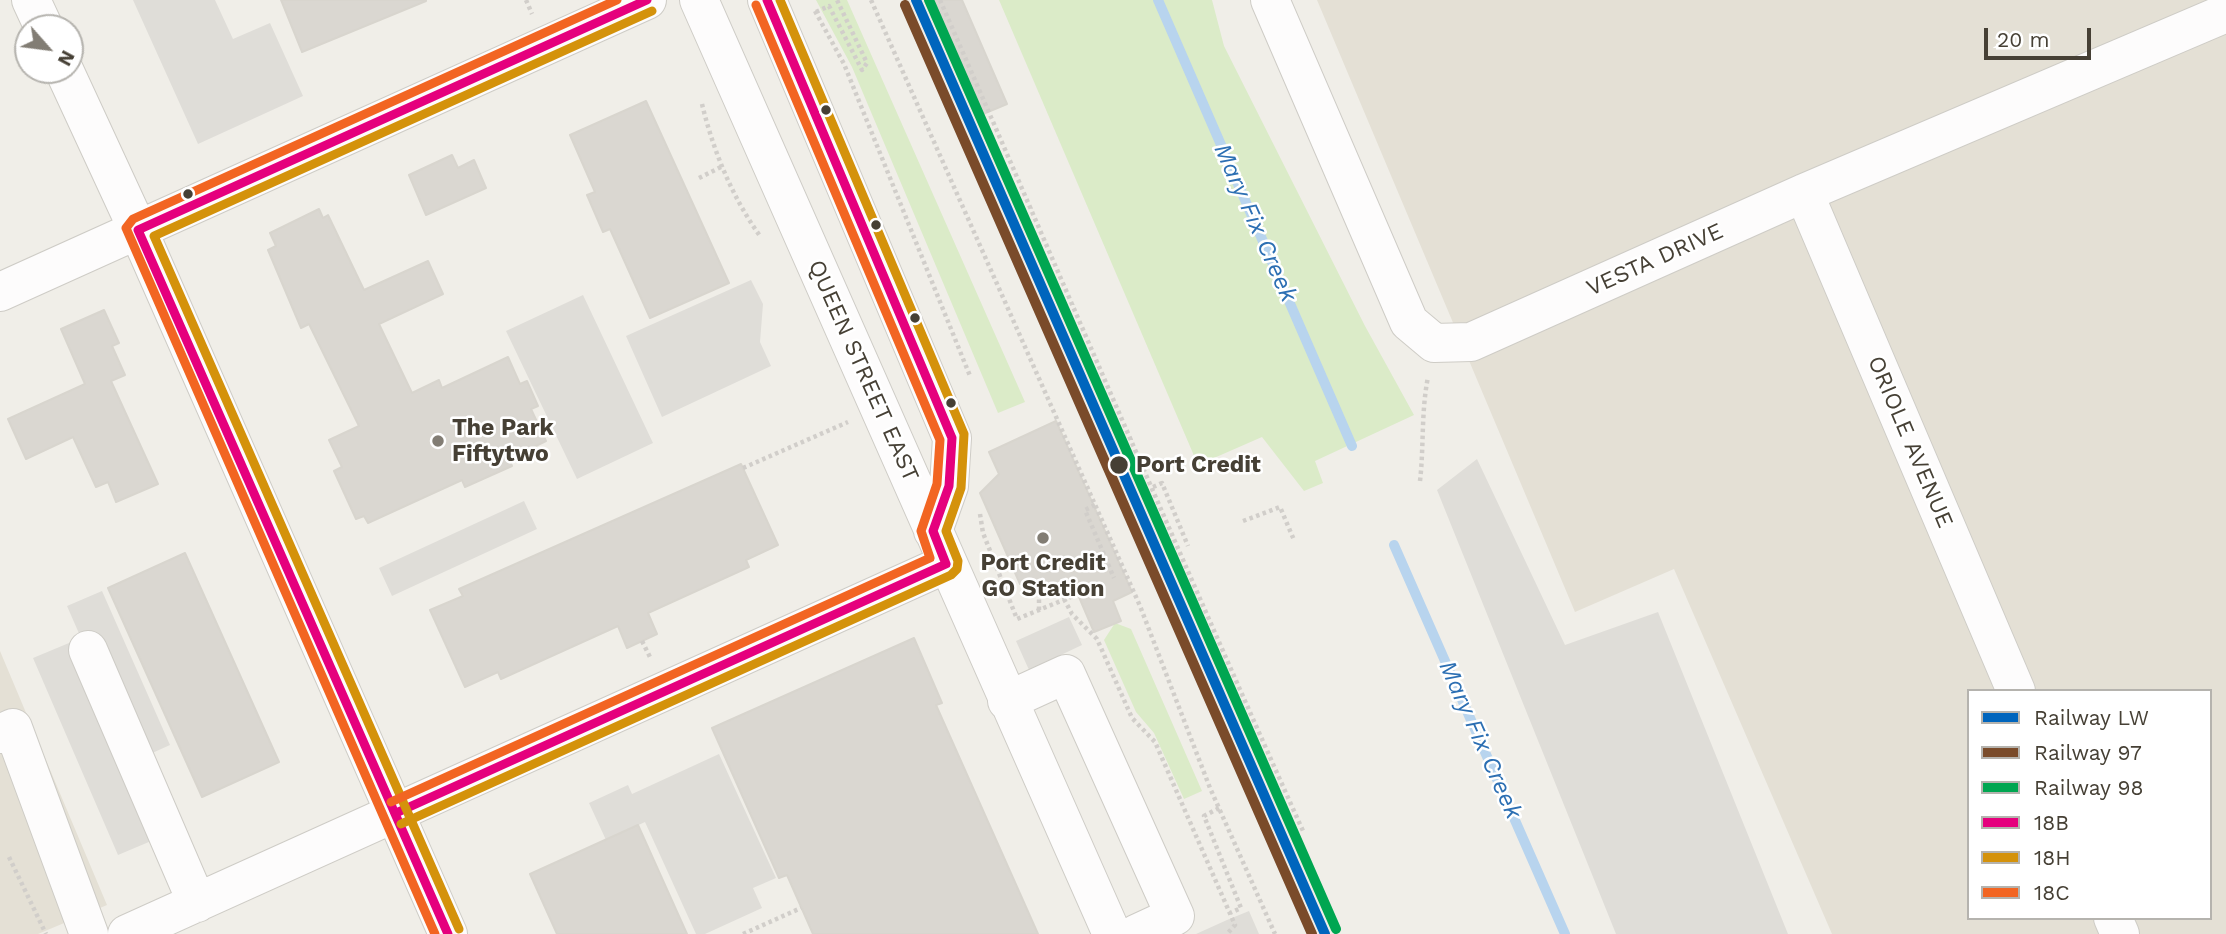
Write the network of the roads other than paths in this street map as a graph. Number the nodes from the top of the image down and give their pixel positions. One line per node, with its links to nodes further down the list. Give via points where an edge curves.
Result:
1 (648, 0): 8 (street)
2 (699, 0): 10 (street, QUEEN STREET EAST)
3 (767, 0): 10 (street, via 952,438)
4 (1270, 0): 7 (street, VESTA DRIVE, via 1409,322 1434,343 1471,342)
5 (2226, 13): 7 (street, VESTA DRIVE)
6 (70, 84): 8 (street)
7 (1804, 193): 12 (street, ORIOLE AVENUE)
8 (138, 230): 9 (street); 15 (street)
9 (0, 292)
10 (940, 548): 13 (street, QUEEN STREET EAST); 15 (street)
11 (88, 650): 16 (street)
12 (2015, 689)
13 (1007, 701): 20 (street, QUEEN STREET EAST); 21 (street, via 1066,674 1175,916)
14 (0, 734): 17 (street, via 13,728)
15 (396, 813): 16 (street); 19 (street)
16 (197, 903): 18 (street)
17 (89, 934)
18 (127, 934)
19 (448, 934)
20 (1112, 934)
21 (1136, 934)

